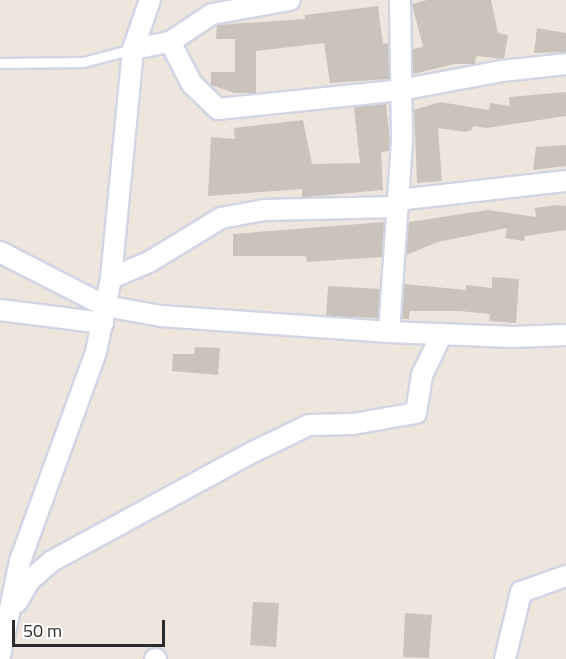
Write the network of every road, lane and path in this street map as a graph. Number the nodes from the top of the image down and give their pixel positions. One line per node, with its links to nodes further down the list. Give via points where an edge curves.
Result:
1 (150, 0): 5 (street)
2 (290, 0): 4 (street, via 212,14)
3 (400, 0): 8 (street)
4 (170, 42): 5 (street); 8 (street, via 192,84 218,109)
5 (133, 49): 6 (lane, via 83,62); 12 (street)
6 (0, 63)
7 (566, 64): 8 (street, via 501,71)
8 (401, 90): 10 (street)
9 (566, 182): 10 (street)
10 (397, 203): 12 (street, via 264,210 221,218 149,262); 15 (street)
11 (0, 252): 14 (street)
12 (111, 278): 14 (street)
13 (0, 310): 14 (street)
14 (104, 314): 15 (street); 19 (street, via 96,352 20,561)
15 (389, 332): 16 (street)
16 (442, 334): 17 (street); 19 (street, via 422,375 416,413 353,424 309,425 253,452 52,561 29,580)
17 (566, 335)
18 (566, 576): 21 (street, via 521,592)
19 (5, 616): 20 (street)
20 (0, 656)
21 (505, 659)

